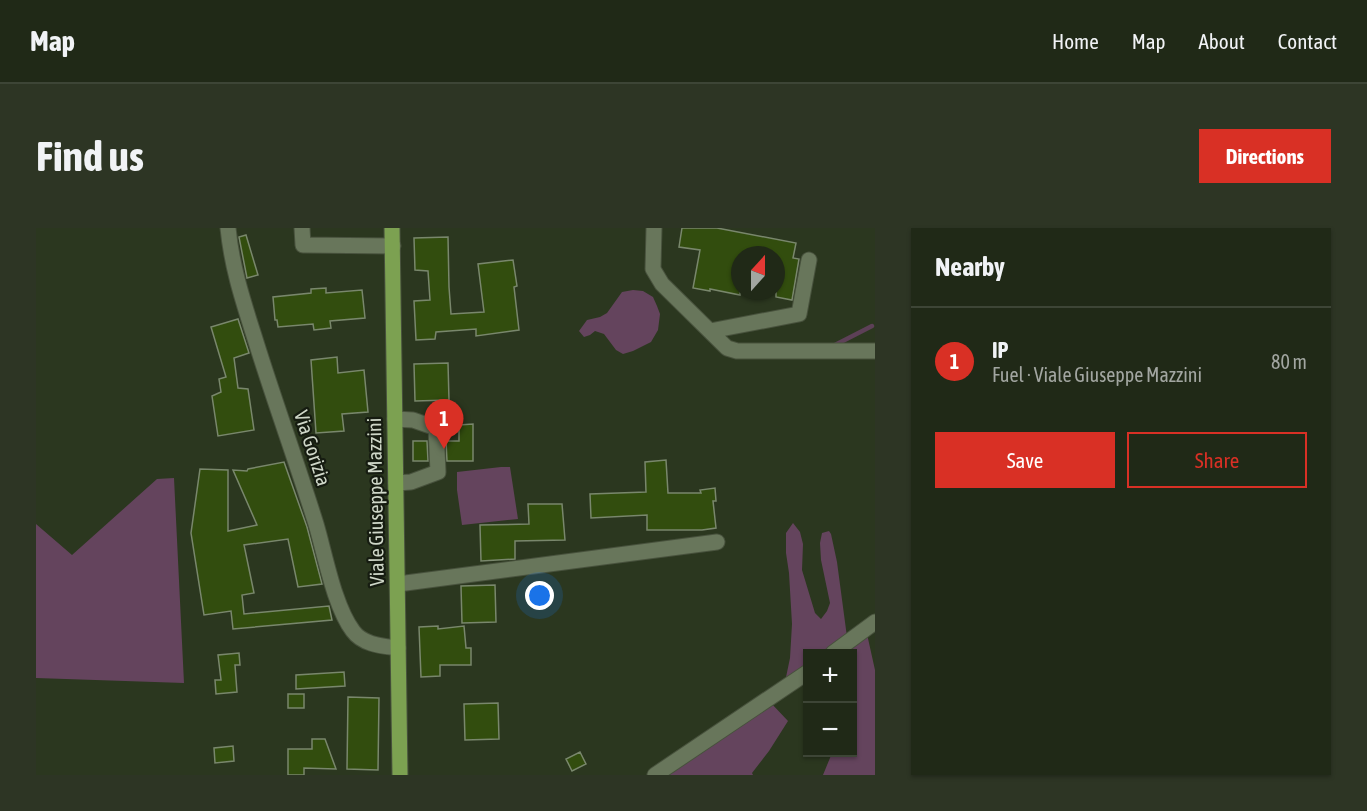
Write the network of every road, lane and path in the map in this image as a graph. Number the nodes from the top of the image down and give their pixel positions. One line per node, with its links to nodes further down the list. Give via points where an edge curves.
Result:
1 (228, 228): 14 (street, Via Gorizia, via 234,270 341,609 359,637)
2 (302, 228): 5 (street, via 303,245)
3 (392, 228): 5 (main road, Viale Giuseppe Mazzini)
4 (654, 228): 7 (street, via 653,268 662,284)
5 (393, 246): 9 (main road, Viale Giuseppe Mazzini)
6 (809, 260): 7 (street, via 799,314)
7 (710, 331): 8 (street, via 727,348 737,351)
8 (875, 351)
9 (395, 419): 10 (main road, Viale Giuseppe Mazzini); 10 (street, via 436,428 438,472)
10 (396, 483): 12 (main road, Viale Giuseppe Mazzini)
11 (717, 542): 12 (street)
12 (398, 584): 14 (main road, Viale Giuseppe Mazzini)
13 (875, 622): 15 (street)
14 (398, 648): 17 (main road, Viale Giuseppe Mazzini)
15 (840, 649)
16 (803, 675): 18 (street)
17 (400, 775)
18 (655, 775)

